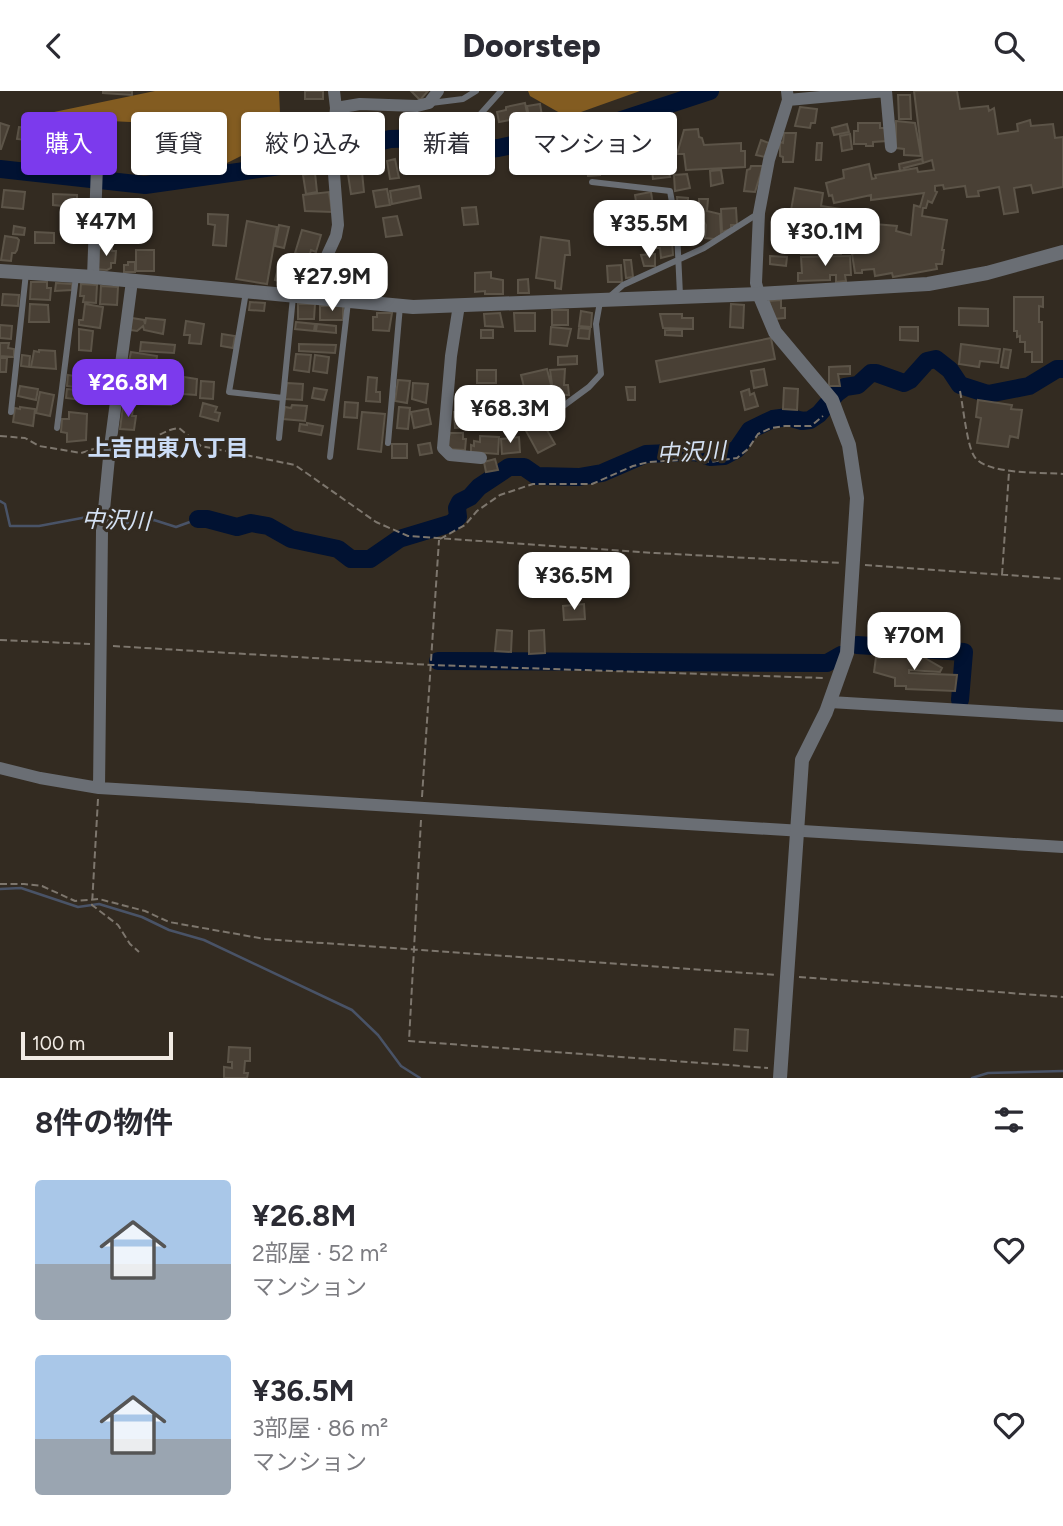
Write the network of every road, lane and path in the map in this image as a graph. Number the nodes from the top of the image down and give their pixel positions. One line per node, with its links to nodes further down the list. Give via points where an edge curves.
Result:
1 (334, 91): 7 (street)
2 (438, 91): 6 (street)
3 (476, 91): 6 (lane, via 463,99)
4 (501, 91): 8 (lane)
5 (788, 96): 9 (street, via 887,91); 12 (street)
6 (429, 103): 7 (street)
7 (336, 108): 23 (street, via 332,148 338,225)
8 (481, 112)
9 (891, 147)
10 (97, 175): 18 (street)
11 (592, 182): 14 (lane, via 670,191)
12 (759, 213): 14 (lane, via 704,248); 21 (street)
13 (1063, 252): 21 (street, via 953,281)
14 (679, 258): 24 (lane); 25 (lane, via 623,285)
15 (0, 271): 16 (street)
16 (26, 273): 17 (street); 32 (lane)
17 (76, 276): 18 (street); 34 (lane)
18 (93, 277): 19 (street)
19 (132, 281): 20 (street); 38 (street)
20 (246, 292): 22 (street); 30 (lane, via 229,392)
21 (759, 294): 24 (street); 31 (street, via 775,332)
22 (293, 296): 23 (street); 30 (lane)
23 (308, 297): 26 (street)
24 (680, 297): 25 (street)
25 (604, 300): 27 (street); 33 (lane, via 596,324 601,374)
26 (348, 301): 28 (street); 39 (lane)
27 (459, 305): 28 (street); 40 (street, via 443,448 450,454)
28 (400, 306): 37 (lane)
29 (960, 391): 41 (path, via 973,455 983,465)
30 (283, 398): 36 (lane)
31 (834, 406): 43 (path, via 811,426 771,428 758,434 737,458 649,462 592,484 533,484 500,495 465,525); 44 (street, via 849,445 857,498)
32 (11, 412)
33 (551, 415)
34 (57, 428)
35 (0, 436): 38 (path, via 82,453)
36 (279, 438)
37 (388, 443)
38 (110, 449): 43 (path, via 142,446 179,428 201,446 295,465 376,522 408,536); 48 (street, via 102,531)
39 (330, 457)
40 (481, 458)
41 (1009, 470): 42 (path); 45 (path)
42 (1063, 474)
43 (439, 539): 44 (path); 49 (path)
44 (853, 564): 45 (path); 50 (street, via 847,653)
45 (1002, 576): 46 (path)
46 (1063, 579)
47 (0, 640): 48 (path)
48 (101, 645): 49 (path); 54 (street)
49 (431, 665): 50 (path); 55 (path)
50 (838, 678): 51 (street)
51 (830, 702): 52 (street); 56 (street, via 802,760)
52 (1063, 716)
53 (0, 768): 54 (street)
54 (99, 788): 55 (street); 59 (path)
55 (421, 808): 56 (street); 60 (path)
56 (797, 831): 57 (street); 65 (street)
57 (1063, 848)
58 (0, 884): 59 (path, via 42,886 75,901)
59 (91, 898): 60 (path, via 209,931); 61 (path, via 92,905 118,925)
60 (413, 949): 62 (path); 65 (path, via 409,1041)
61 (139, 951)
62 (786, 976)
63 (800, 977): 64 (path)
64 (1063, 996)
65 (781, 1073)

